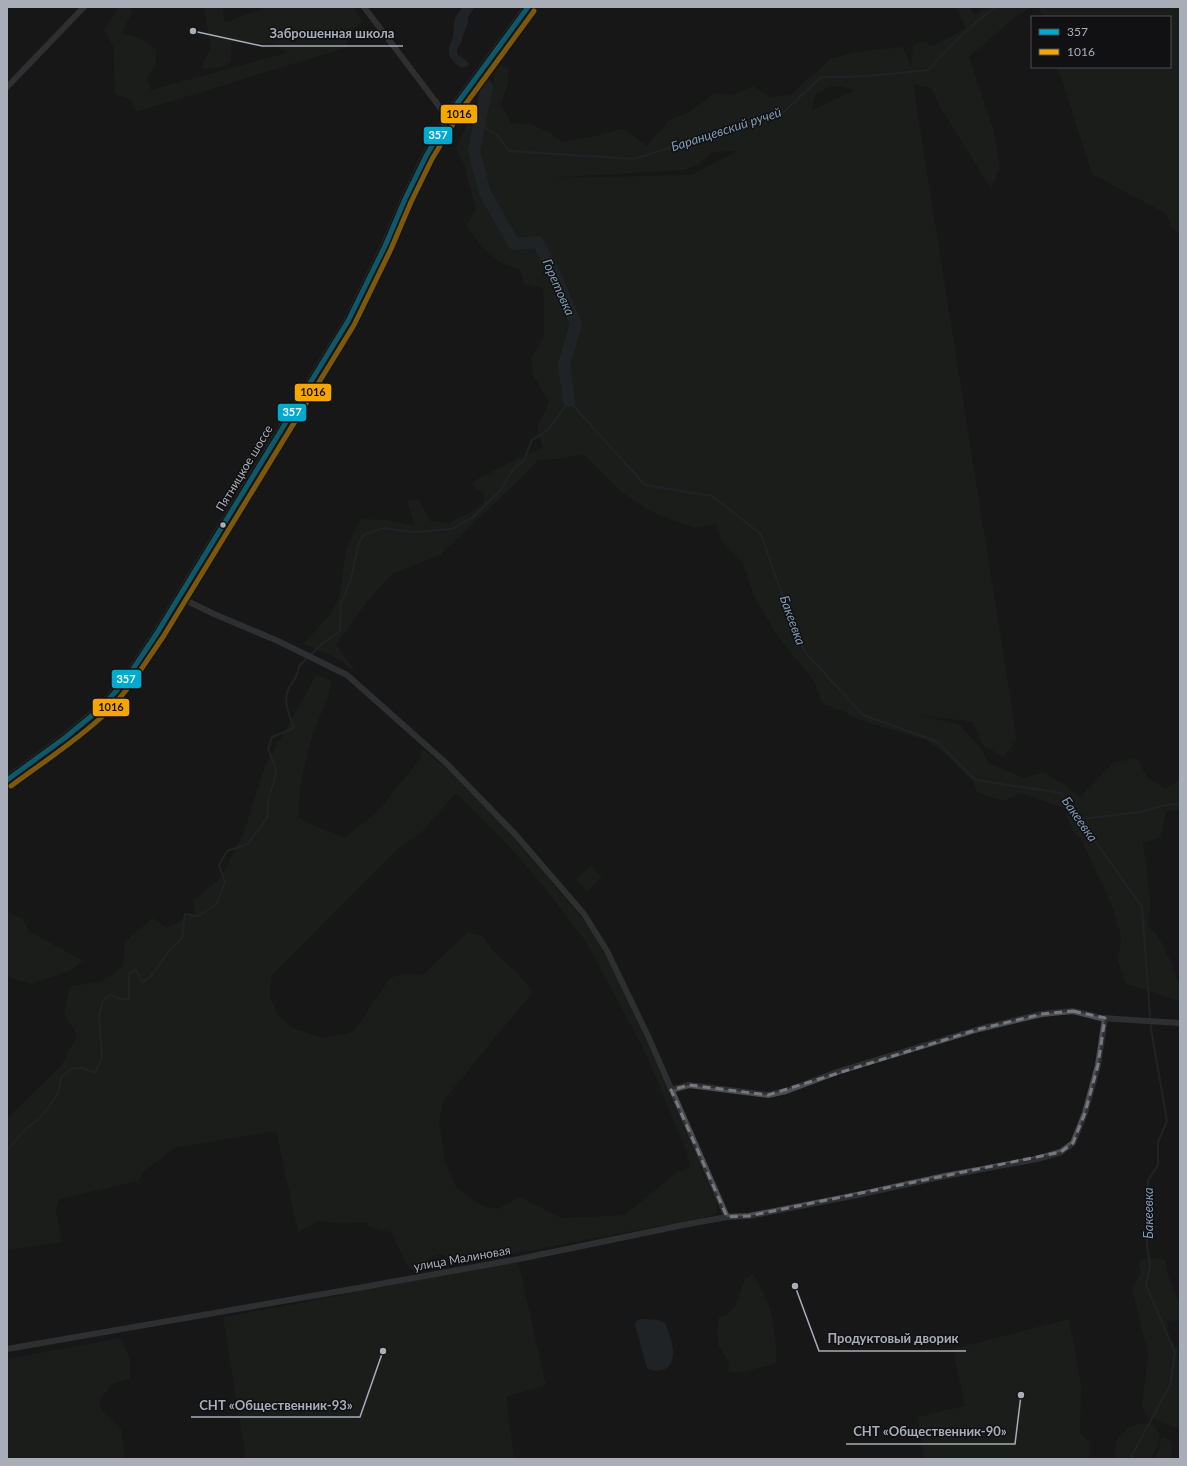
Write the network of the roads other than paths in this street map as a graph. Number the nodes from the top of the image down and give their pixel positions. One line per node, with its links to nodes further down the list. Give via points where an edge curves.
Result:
1 (84, 7): 4 (street)
2 (364, 7): 5 (street)
3 (528, 7): 5 (main road, Пятницкое шоссе)
4 (7, 88)
5 (448, 118): 6 (main road, Пятницкое шоссе, via 426,156 348,321)
6 (179, 597): 7 (main road, Пятницкое шоссе, via 115,694 66,737); 10 (street, via 347,675 446,763 515,834 584,914 622,981)
7 (7, 780)
8 (1105, 1018): 9 (street); 10 (street, via 1073,1011 1042,1014 979,1029 768,1095 689,1085); 11 (street, улица Малиновая, via 1098,1065 1085,1113 1073,1143 1061,1152 857,1195 748,1216)
9 (1180, 1023)
10 (671, 1090): 11 (street)
11 (727, 1217): 12 (street, улица Малиновая, via 511,1260)
12 (7, 1349)

